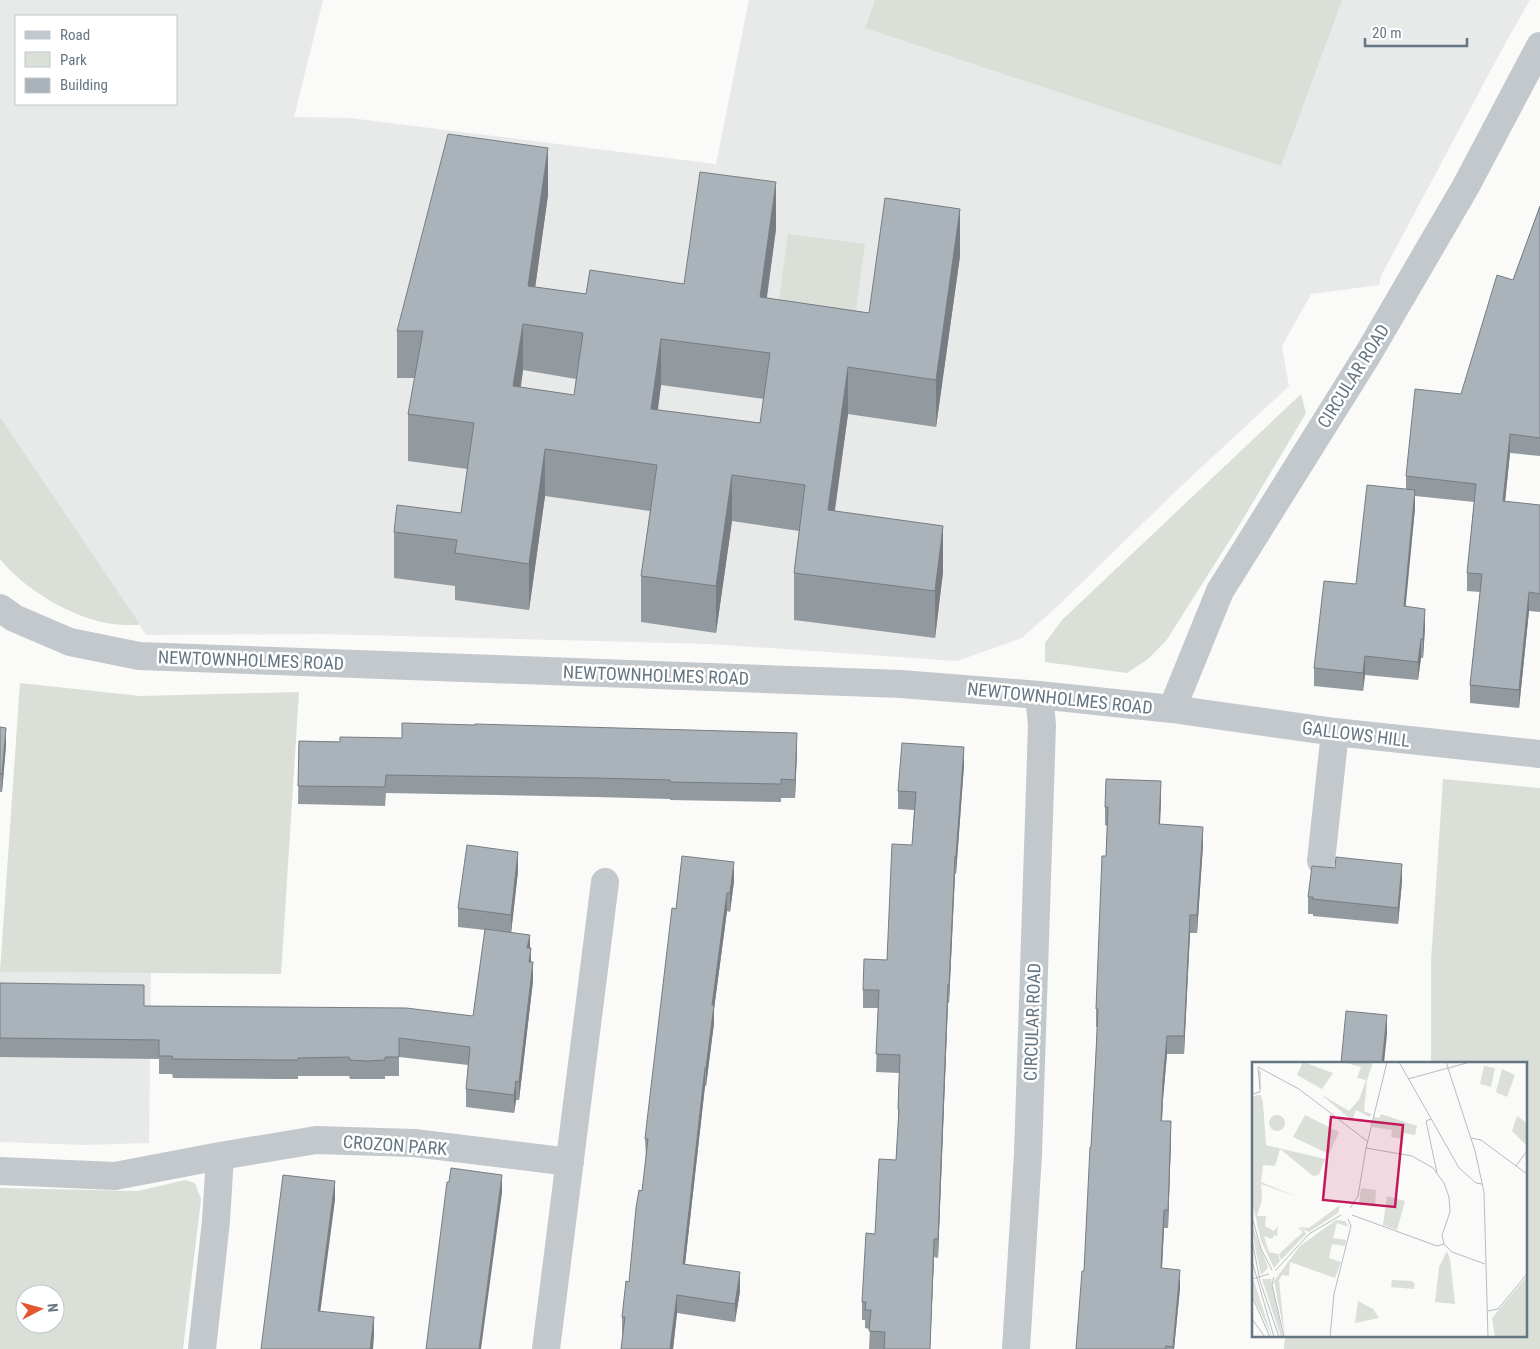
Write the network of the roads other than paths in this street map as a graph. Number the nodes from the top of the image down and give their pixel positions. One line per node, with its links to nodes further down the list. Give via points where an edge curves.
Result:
1 (1540, 46): 4 (street, CIRCULAR ROAD, via 1466,186 1368,354 1220,591)
2 (0, 608): 3 (street, NEWTOWNHOLMES ROAD, via 14,618 70,642 139,656 901,684)
3 (1039, 695): 4 (street, NEWTOWNHOLMES ROAD); 14 (street, CIRCULAR ROAD, via 1042,725 1029,1134)
4 (1172, 709): 5 (street, GALLOWS HILL)
5 (1335, 732): 6 (street, GALLOWS HILL); 7 (street)
6 (1540, 754)
7 (1321, 861)
8 (605, 882): 10 (street)
9 (220, 1156): 10 (street, CROZON PARK, via 316,1140 414,1143); 11 (street, CROZON PARK, via 115,1176); 12 (street)
10 (570, 1162): 13 (street)
11 (0, 1171)
12 (202, 1349)
13 (546, 1349)
14 (1016, 1349)

